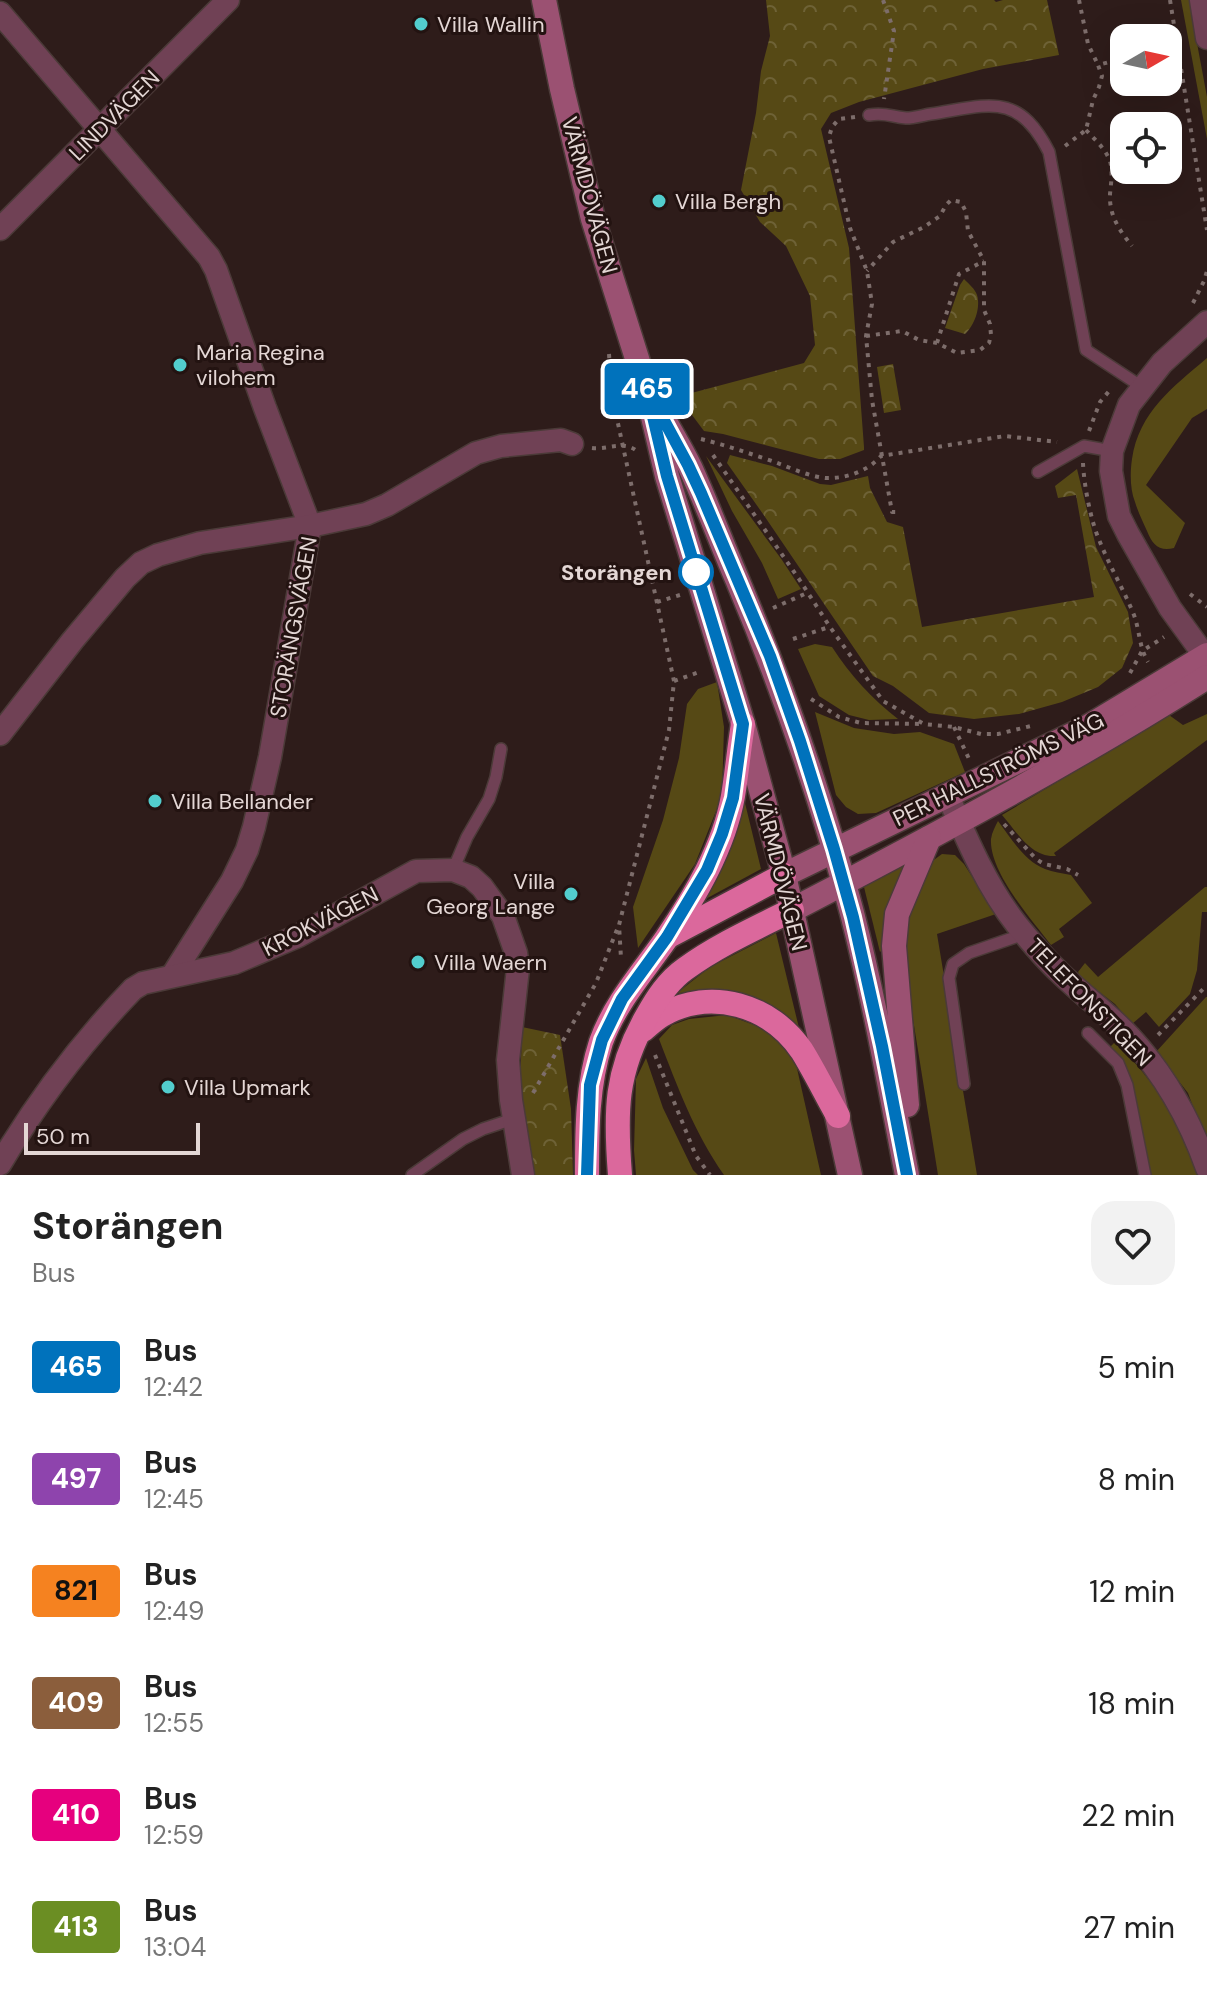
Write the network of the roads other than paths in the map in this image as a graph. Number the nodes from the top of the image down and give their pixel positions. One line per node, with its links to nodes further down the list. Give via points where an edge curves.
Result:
1 (228, 0): 7 (street, LINDVÄGEN)
2 (544, 0): 10 (main road, VÄRMDÖVÄGEN, via 593,219)
3 (1201, 0): 5 (street)
4 (0, 13): 7 (street, STORÄNGSVÄGEN)
5 (1207, 38)
6 (875, 114): 11 (lane, via 907,118 994,105 1011,108 1035,128 1049,152 1086,350)
7 (100, 130): 8 (street, LINDVÄGEN); 15 (street, STORÄNGSVÄGEN, via 216,270)
8 (0, 229)
9 (1207, 322): 11 (street)
10 (646, 387): 17 (main road, VÄRMDÖVÄGEN, via 667,476); 23 (main road, VÄRMDÖVÄGEN, via 688,465 770,656)
11 (1142, 387): 13 (street, via 1129,405)
12 (572, 444): 15 (street, via 561,440 476,453 387,505)
13 (1112, 451): 14 (lane, via 1084,446); 16 (street, via 1119,516)
14 (1038, 472)
15 (310, 526): 18 (street, via 200,543 141,563); 30 (street, STORÄNGSVÄGEN, via 270,757 247,850)
16 (1207, 662): 20 (main road, PER HALLSTRÖMS VÄG); 21 (main road, PER HALLSTRÖMS VÄG, via 1098,743)
17 (743, 724): 25 (main road, VÄRMDÖVÄGEN); 29 (highway, via 733,798 722,834)
18 (0, 734)
19 (501, 749): 24 (lane, via 489,799)
20 (948, 796): 21 (street, TELEFONSTIGEN); 23 (main road, PER HALLSTRÖMS VÄG)
21 (959, 821): 22 (main road, PER HALLSTRÖMS VÄG); 28 (street, TELEFONSTIGEN, via 983,871)
22 (929, 838): 26 (main road, PER HALLSTRÖMS VÄG); 43 (main road, VÄRMDÖVÄGEN, via 897,914 894,946)
23 (834, 849): 25 (main road, PER HALLSTRÖMS VÄG); 26 (main road, VÄRMDÖVÄGEN)
24 (453, 870): 30 (street, KROKVÄGEN, via 416,871 298,936 234,963); 35 (street, via 482,887 503,916 516,953 508,1060)
25 (784, 875): 27 (main road, VÄRMDÖVÄGEN); 29 (highway)
26 (844, 883): 27 (main road, PER HALLSTRÖMS VÄG); 43 (main road, VÄRMDÖVÄGEN)
27 (792, 910): 32 (highway, via 682,970 659,995); 34 (main road, VÄRMDÖVÄGEN)
28 (1025, 934): 33 (lane, via 953,964 949,978); 37 (street, TELEFONSTIGEN, via 1142,1052 1178,1104)
29 (667, 937): 40 (highway, via 622,999 602,1040 590,1085)
30 (172, 976): 36 (street, KROKVÄGEN, via 133,989 101,1023)
31 (1088, 1033): 44 (lane, via 1118,1063 1127,1085)
32 (644, 1043): 34 (highway, via 660,1016 683,1005 733,1002 753,1008 801,1050); 41 (highway, via 624,1067 618,1102)
33 (964, 1084)
34 (838, 1116): 42 (main road, VÄRMDÖVÄGEN)
35 (514, 1122): 38 (lane, via 463,1139); 39 (street)
36 (0, 1164)
37 (1207, 1168)
38 (412, 1175)
39 (523, 1175)
40 (587, 1175)
41 (620, 1175)
42 (850, 1175)
43 (910, 1175)
44 (1145, 1175)

